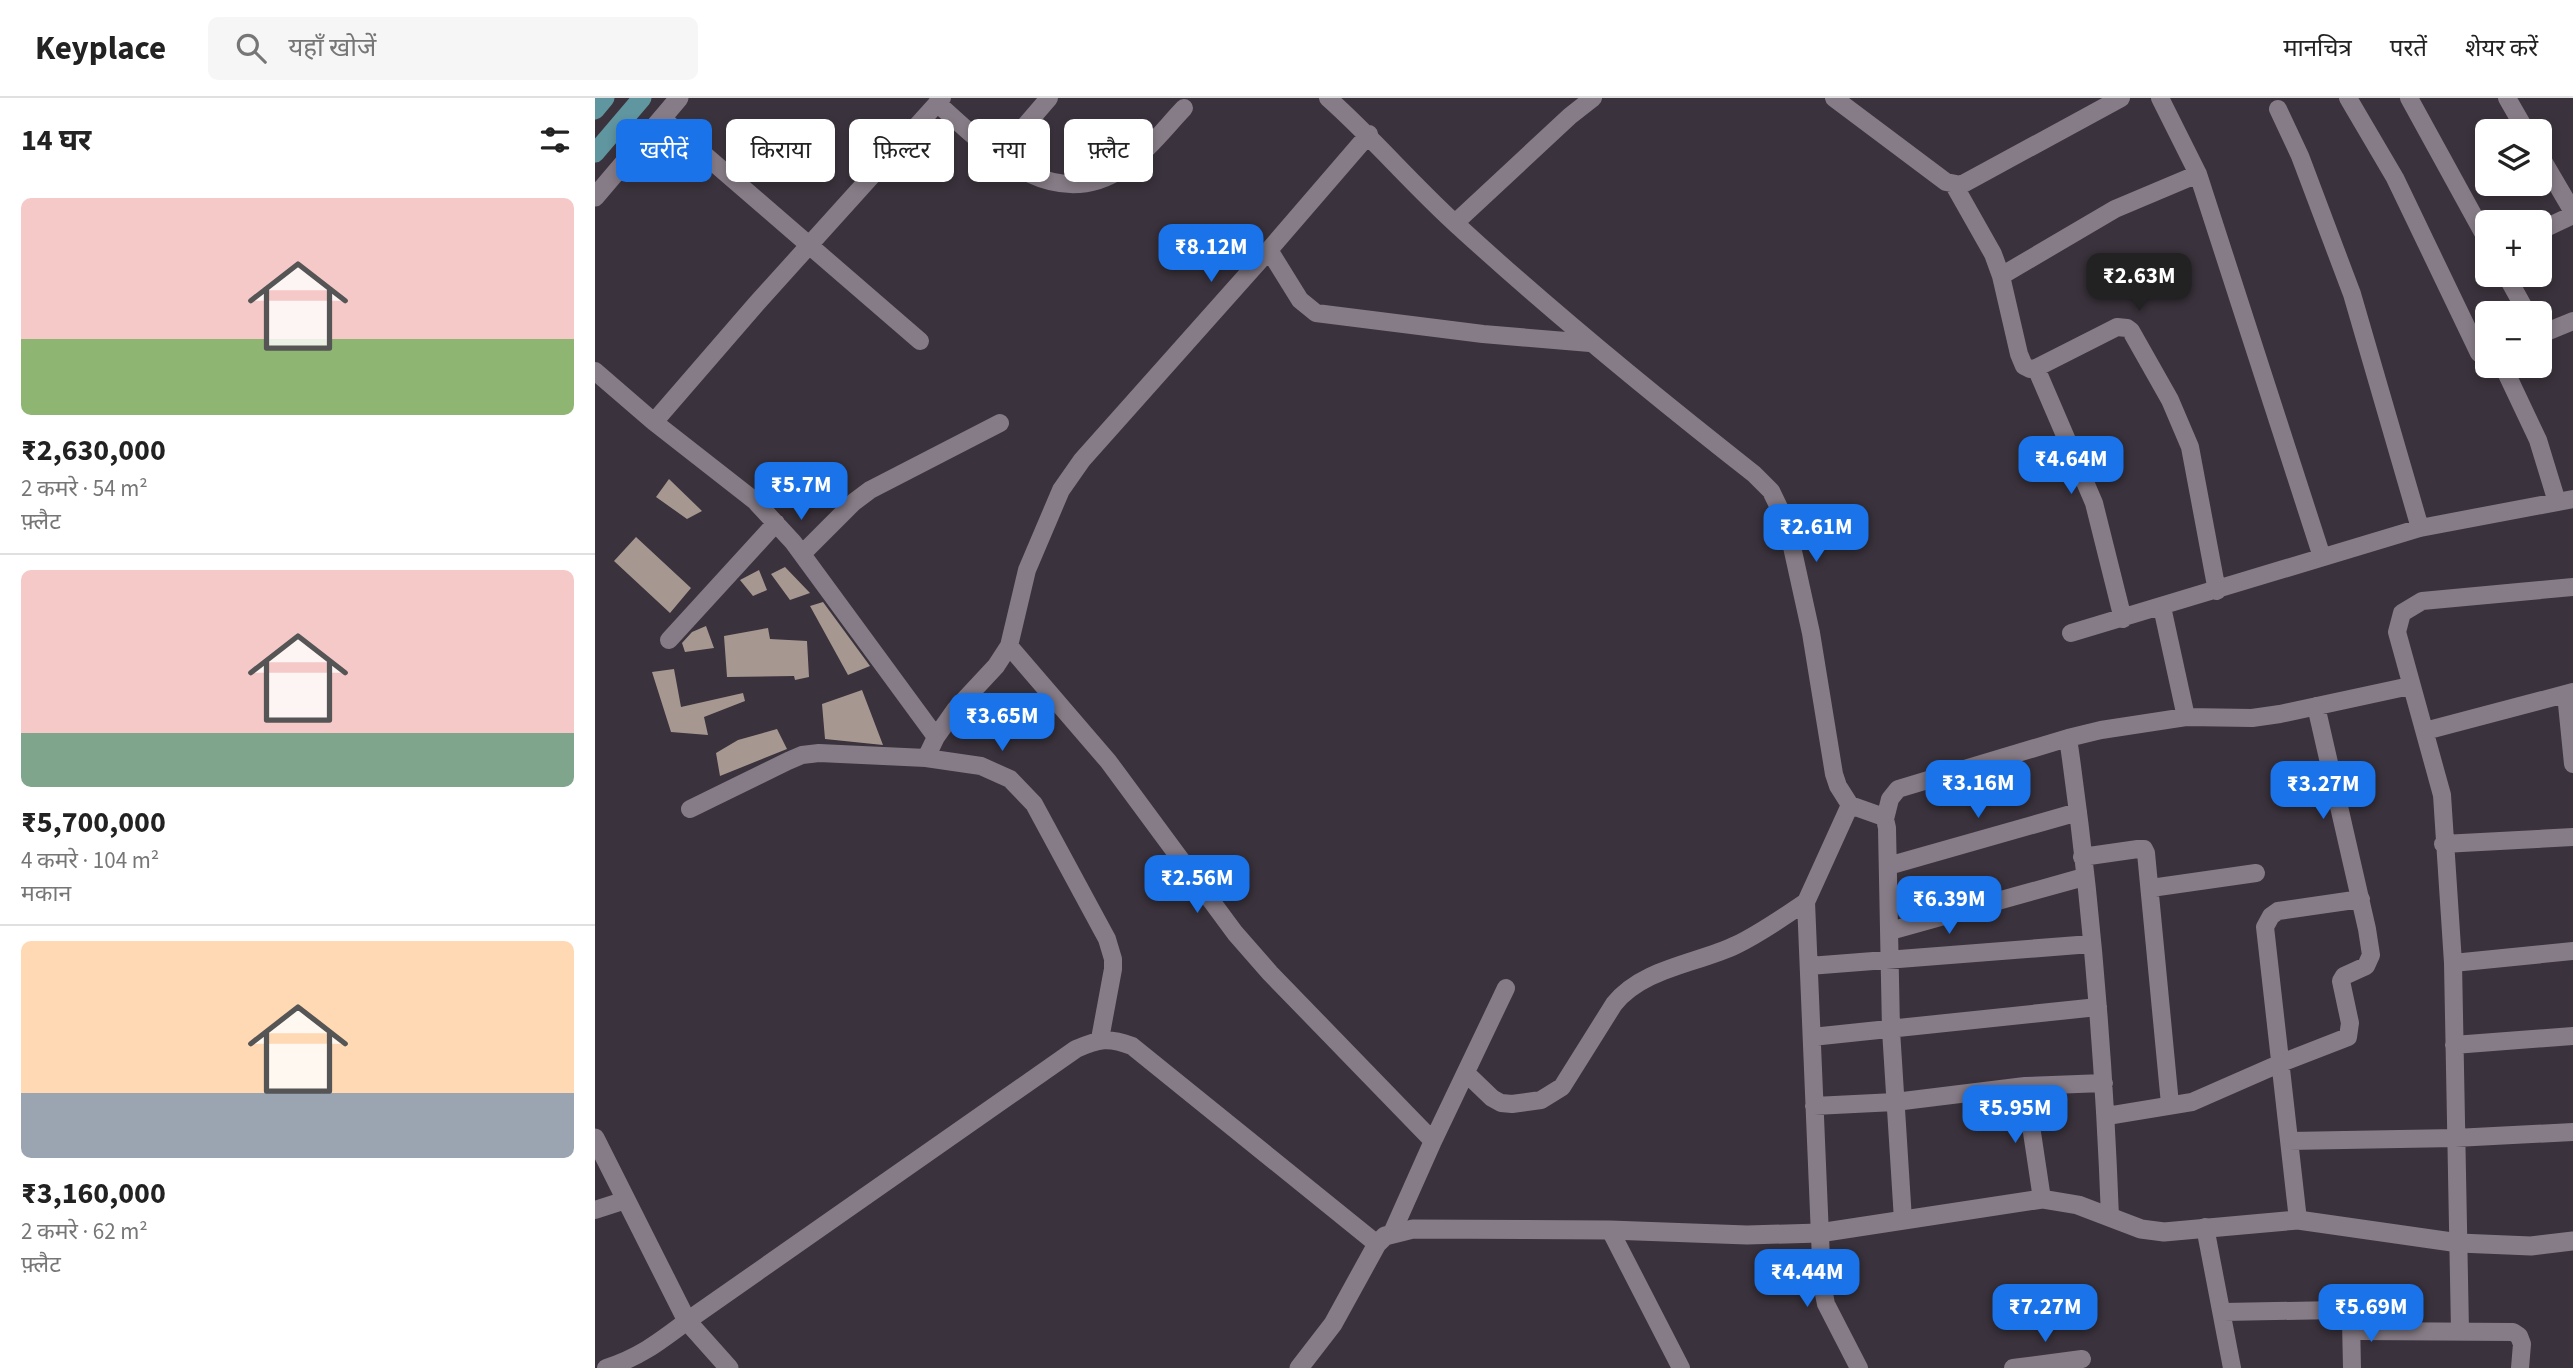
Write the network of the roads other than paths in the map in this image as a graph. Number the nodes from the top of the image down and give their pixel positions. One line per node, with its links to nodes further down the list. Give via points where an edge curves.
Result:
1 (605, 98): 16 (main road)
2 (642, 98): 22 (main road)
3 (679, 98): 17 (street)
4 (1049, 98): 18 (street)
5 (1328, 98): 21 (street)
6 (1593, 98): 30 (street)
7 (2120, 98): 26 (street, via 1968,184)
8 (2160, 98): 23 (street)
9 (2349, 98): 39 (street, via 2401,190)
10 (2409, 98): 29 (street)
11 (2507, 98): 19 (street)
12 (939, 101): 20 (street); 32 (street)
13 (1846, 101): 26 (street)
14 (1184, 108): 25 (street, via 1122,169 1071,184)
15 (2279, 109): 47 (street, via 2352,294)
16 (595, 110)
17 (662, 118): 27 (street); 32 (street)
18 (1031, 119)
19 (2519, 119)
20 (968, 129)
21 (1369, 134): 30 (street); 33 (street)
22 (595, 153)
23 (2198, 174): 34 (street, via 2115,209); 49 (street)
24 (2552, 177): 28 (street)
25 (1050, 180)
26 (1954, 186): 34 (street)
27 (595, 197)
28 (2573, 214): 31 (street)
29 (2475, 218)
30 (1455, 223): 38 (street)
31 (2552, 224)
32 (809, 245): 37 (street); 43 (street)
33 (1269, 250): 38 (street, via 1300,300 1316,313); 56 (street, via 1082,460 1061,490 1027,570)
34 (2001, 276): 40 (street, via 2021,360 2024,366)
35 (2573, 321): 36 (street)
36 (2552, 330)
37 (920, 341)
38 (1590, 343): 66 (street, via 1754,474 1780,505 1811,633 1834,774)
39 (2475, 345)
40 (2036, 368): 51 (street, via 2117,327 2131,331 2190,447); 53 (street, via 2094,503)
41 (595, 371): 43 (street)
42 (2509, 378): 45 (street)
43 (654, 422): 46 (street, via 755,501)
44 (1000, 423): 48 (street, via 870,491)
45 (2565, 501): 47 (street)
46 (776, 523): 48 (street); 55 (street)
47 (2420, 528): 49 (street)
48 (802, 555): 62 (street)
49 (2322, 557): 51 (street)
50 (2573, 587): 57 (street, via 2422,601 2410,607 2402,613 2397,632)
51 (2217, 591): 52 (street)
52 (2162, 607): 53 (street); 60 (street)
53 (2123, 619): 54 (street)
54 (2071, 634)
55 (669, 639)
56 (1009, 646): 62 (street); 104 (street, via 1108,761 1235,933)
57 (2410, 686): 59 (street); 61 (street)
58 (2569, 693): 61 (street); 65 (street)
59 (2316, 706): 60 (street, via 2252,718); 77 (street)
60 (2186, 717): 63 (street)
61 (2425, 730): 71 (street, via 2442,795)
62 (936, 737): 64 (street)
63 (2068, 738): 68 (street); 69 (street, via 1898,789)
64 (926, 758): 67 (street, via 802,755); 90 (street, via 995,771 1010,779 1034,804 1107,939 1113,959)
65 (2573, 764)
66 (1850, 805): 69 (street); 78 (street)
67 (691, 809)
68 (2078, 812): 72 (street); 73 (street)
69 (1885, 819): 73 (street)
70 (2573, 837): 71 (street)
71 (2443, 844): 83 (street)
72 (2083, 857): 75 (street); 76 (street, via 2144,849)
73 (1888, 866): 79 (street)
74 (2256, 873): 76 (street)
75 (2084, 877): 79 (street); 80 (street)
76 (2151, 888): 97 (street)
77 (2361, 899): 92 (street, via 2371,955 2366,966 2341,981 2349,1037); 92 (street, via 2284,909 2267,922)
78 (1806, 902): 84 (street); 93 (street, via 1734,946 1649,977 1623,993 1562,1087 1541,1100 1501,1103)
79 (1890, 931): 82 (street)
80 (2091, 944): 82 (street); 86 (street)
81 (2573, 951): 83 (street)
82 (1891, 960): 84 (street); 87 (street)
83 (2453, 963): 91 (street)
84 (1809, 966): 89 (street)
85 (1506, 988): 93 (street)
86 (2098, 1007): 87 (street); 94 (street)
87 (1891, 1030): 89 (street); 96 (street)
88 (2573, 1036): 91 (street)
89 (1812, 1037): 98 (street)
90 (1100, 1039): 114 (street, via 1132,1046); 119 (street, via 1065,1057)
91 (2454, 1045): 102 (street)
92 (2281, 1063): 97 (street, via 2204,1098); 103 (street)
93 (1467, 1074): 104 (street)
94 (2104, 1083): 95 (street); 99 (street)
95 (2025, 1086): 96 (street); 105 (street)
96 (1895, 1102): 98 (street); 109 (street)
97 (2170, 1104): 99 (street)
98 (1814, 1106): 113 (street)
99 (2106, 1116): 108 (street)
100 (2573, 1132): 102 (street)
101 (595, 1138): 106 (street)
102 (2455, 1138): 103 (street); 116 (street)
103 (2289, 1141): 110 (street)
104 (1433, 1142): 114 (street)
105 (2042, 1199): 108 (street); 109 (street)
106 (627, 1200): 107 (street); 119 (street)
107 (595, 1210)
108 (2110, 1217): 111 (street, via 2150,1231)
109 (1903, 1220): 113 (street)
110 (2298, 1220): 111 (street); 116 (street)
111 (2205, 1227): 117 (street)
112 (1610, 1230): 113 (street, via 1747,1236); 114 (street, via 1413,1229); 125 (street)
113 (1819, 1233): 126 (street, via 1826,1304)
114 (1385, 1239): 124 (street, via 1333,1324)
115 (2573, 1241): 116 (street, via 2531,1246)
116 (2459, 1243): 120 (street)
117 (2223, 1312): 118 (street, via 2338,1310); 128 (street)
118 (2351, 1320): 120 (street, via 2357,1329 2371,1332); 129 (street)
119 (687, 1321): 122 (street, via 633,1359); 123 (street)
120 (2460, 1331): 130 (street, via 2517,1333 2522,1344)
121 (2082, 1359): 127 (street)
122 (606, 1368)
123 (729, 1368)
124 (1299, 1368)
125 (1681, 1368)
126 (1859, 1368)
127 (2013, 1368)
128 (2232, 1368)
129 (2352, 1368)
130 (2520, 1368)

